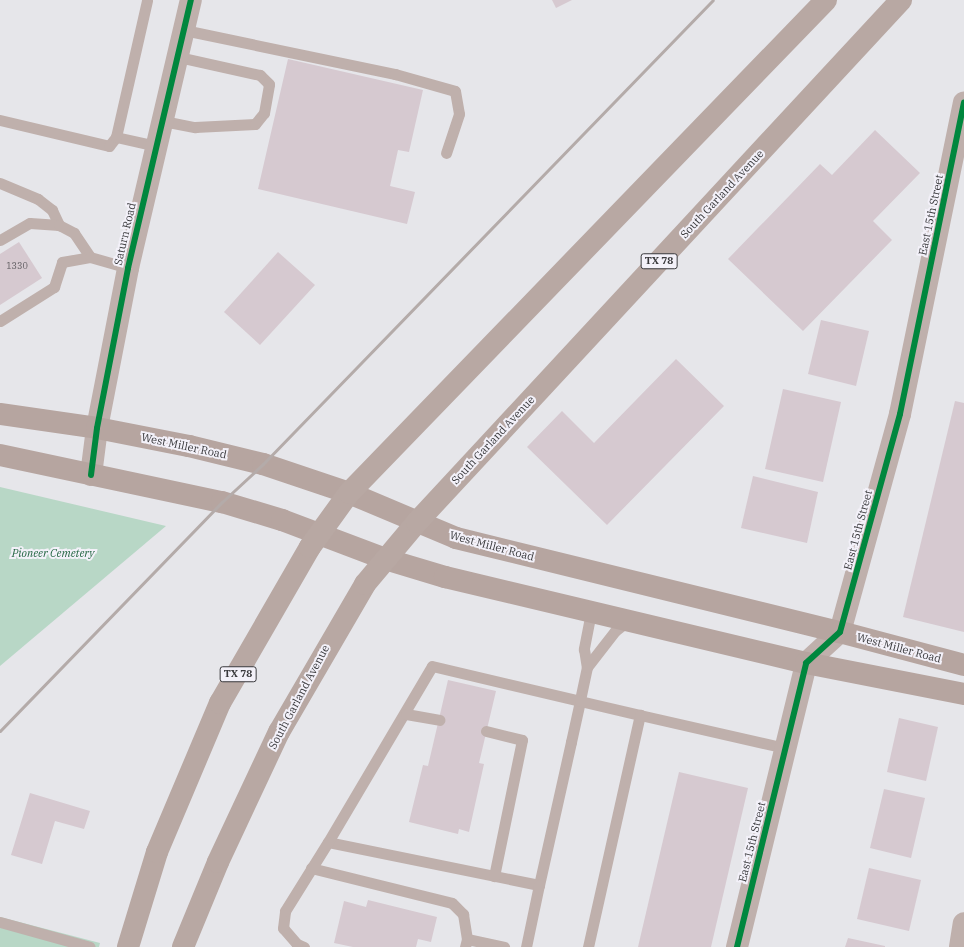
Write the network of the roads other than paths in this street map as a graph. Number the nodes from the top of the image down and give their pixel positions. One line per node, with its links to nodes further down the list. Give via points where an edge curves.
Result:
1 (147, 0): 10 (lane)
2 (826, 0): 23 (main road, TX 78)
3 (901, 0): 24 (main road, South Garland Avenue / TX 78)
4 (188, 1): 5 (street, Saturn Road)
5 (184, 30): 6 (street, Saturn Road); 12 (lane, via 395,74 455,91 459,114)
6 (178, 56): 9 (street, Saturn Road); 9 (lane, via 260,76 269,84 264,113 255,124 195,127)
7 (964, 103): 29 (street, East 15th Street, via 900,414)
8 (0, 120): 10 (lane, via 109,146)
9 (163, 121): 11 (street, Saturn Road)
10 (116, 137): 11 (lane)
11 (157, 146): 17 (street, Saturn Road)
12 (446, 153)
13 (0, 183): 14 (lane, via 38,199 52,210)
14 (59, 225): 15 (lane, via 30,223); 16 (lane, via 74,234)
15 (0, 240)
16 (90, 257): 17 (lane); 18 (lane, via 62,262 54,287)
17 (128, 268): 20 (street, Saturn Road)
18 (0, 320)
19 (0, 414): 20 (main road, West Miller Road)
20 (97, 428): 22 (street, Saturn Road); 23 (main road, West Miller Road, via 256,462)
21 (0, 455): 22 (main road)
22 (91, 475): 25 (main road, via 222,502)
23 (349, 493): 24 (main road, West Miller Road); 25 (main road, TX 78)
24 (417, 522): 26 (main road, South Garland Avenue / TX 78); 29 (main road, West Miller Road, via 456,538)
25 (319, 534): 26 (main road); 48 (main road, TX 78, via 220,703 157,852)
26 (385, 560): 27 (main road); 49 (main road, South Garland Avenue / TX 78, via 365,584 279,732 218,862)
27 (591, 612): 28 (main road); 32 (lane, via 584,649)
28 (629, 620): 30 (main road); 32 (lane, via 615,631)
29 (840, 632): 30 (street); 31 (main road, West Miller Road)
30 (806, 663): 33 (main road); 39 (street, East 15th Street)
31 (964, 665)
32 (587, 667): 34 (lane)
33 (964, 694)
34 (580, 701): 35 (lane, via 432,666); 36 (lane); 43 (lane)
35 (406, 714): 37 (lane); 40 (lane)
36 (640, 715): 39 (lane); 53 (lane)
37 (439, 720)
38 (486, 731): 42 (lane, via 522,740)
39 (785, 748): 54 (street, East 15th Street)
40 (328, 842): 41 (lane); 42 (lane)
41 (312, 868): 46 (lane, via 452,903 463,914); 50 (lane, via 285,910 283,928 297,944)
42 (494, 876): 43 (lane)
43 (539, 885): 52 (lane)
44 (0, 922): 47 (lane)
45 (964, 923): 55 (street)
46 (466, 943): 51 (lane)
47 (90, 947)
48 (128, 947)
49 (183, 947)
50 (304, 947)
51 (504, 947)
52 (526, 947)
53 (588, 947)
54 (737, 947)
55 (960, 947)

